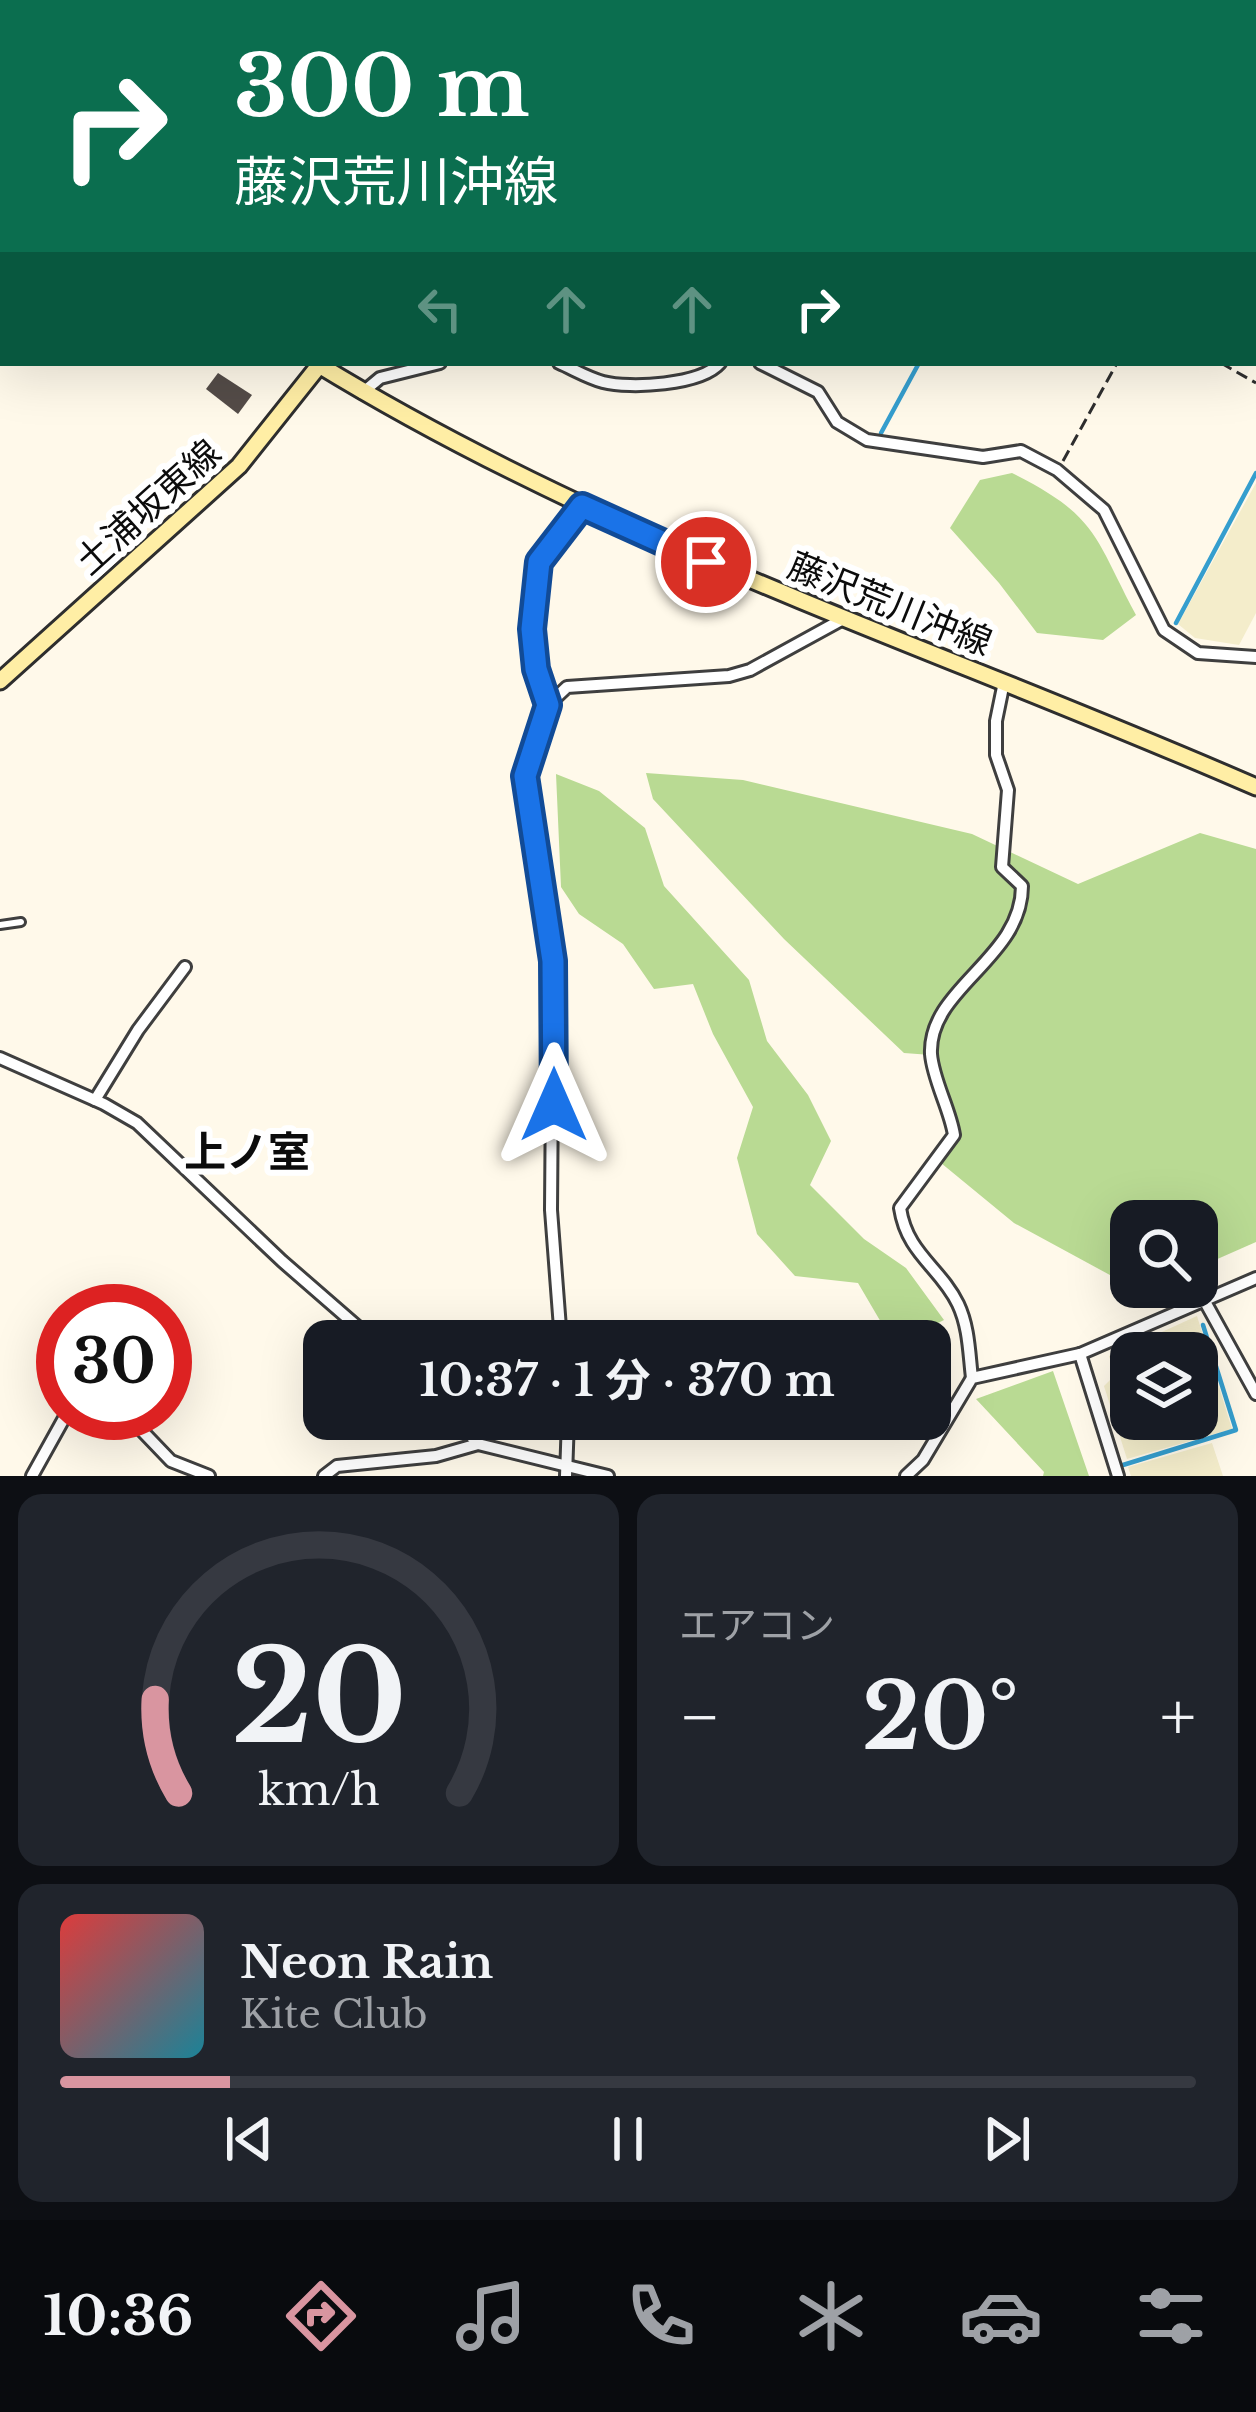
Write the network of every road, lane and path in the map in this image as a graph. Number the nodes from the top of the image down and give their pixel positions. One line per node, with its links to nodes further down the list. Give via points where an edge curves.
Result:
1 (317, 366): 15 (main road, 土浦坂東線, via 239,466)
2 (322, 366): 10 (main road, 藤沢荒川沖線)
3 (428, 366): 10 (street, via 380,378)
4 (566, 366): 5 (street, via 605,383 688,382)
5 (717, 366)
6 (766, 366): 11 (street, via 818,392 837,422 867,440 983,457 1022,451)
7 (1115, 366): 11 (path)
8 (1226, 366): 9 (path)
9 (1256, 383)
10 (362, 393): 12 (main road, 藤沢荒川沖線)
11 (1058, 470): 14 (street, via 1104,510 1164,631 1198,653)
12 (582, 506): 13 (main road, 藤沢荒川沖線); 17 (street, via 539,562 532,629)
13 (843, 619): 16 (main road, 藤沢荒川沖線); 17 (street, via 750,670 567,687)
14 (1256, 657)
15 (0, 681)
16 (1004, 682): 18 (main road, 藤沢荒川沖線); 31 (street, via 996,721 1008,790 1002,867 1022,886 1022,910 935,1032 931,1055 954,1135 900,1208 920,1258 957,1301)
17 (548, 705): 29 (street, via 525,776 553,961 551,1210)
18 (1256, 787)
19 (21, 922): 20 (lane)
20 (0, 925)
21 (185, 967): 23 (street)
22 (0, 1058): 23 (street)
23 (95, 1100): 28 (street, via 137,1123)
24 (1256, 1278): 25 (street)
25 (1218, 1292)
26 (1181, 1308): 30 (street)
27 (1209, 1308): 32 (street)
28 (350, 1320)
29 (559, 1320)
30 (1080, 1354): 31 (street); 44 (street)
31 (972, 1378): 43 (street)
32 (1256, 1394)
33 (53, 1440): 39 (street)
34 (151, 1440): 40 (street, via 171,1461)
35 (474, 1440): 37 (street)
36 (568, 1440): 38 (street)
37 (478, 1444): 38 (street); 41 (street, via 337,1466)
38 (567, 1470): 42 (street)
39 (32, 1476)
40 (209, 1476)
41 (324, 1476)
42 (608, 1476)
43 (906, 1476)
44 (1118, 1476)

